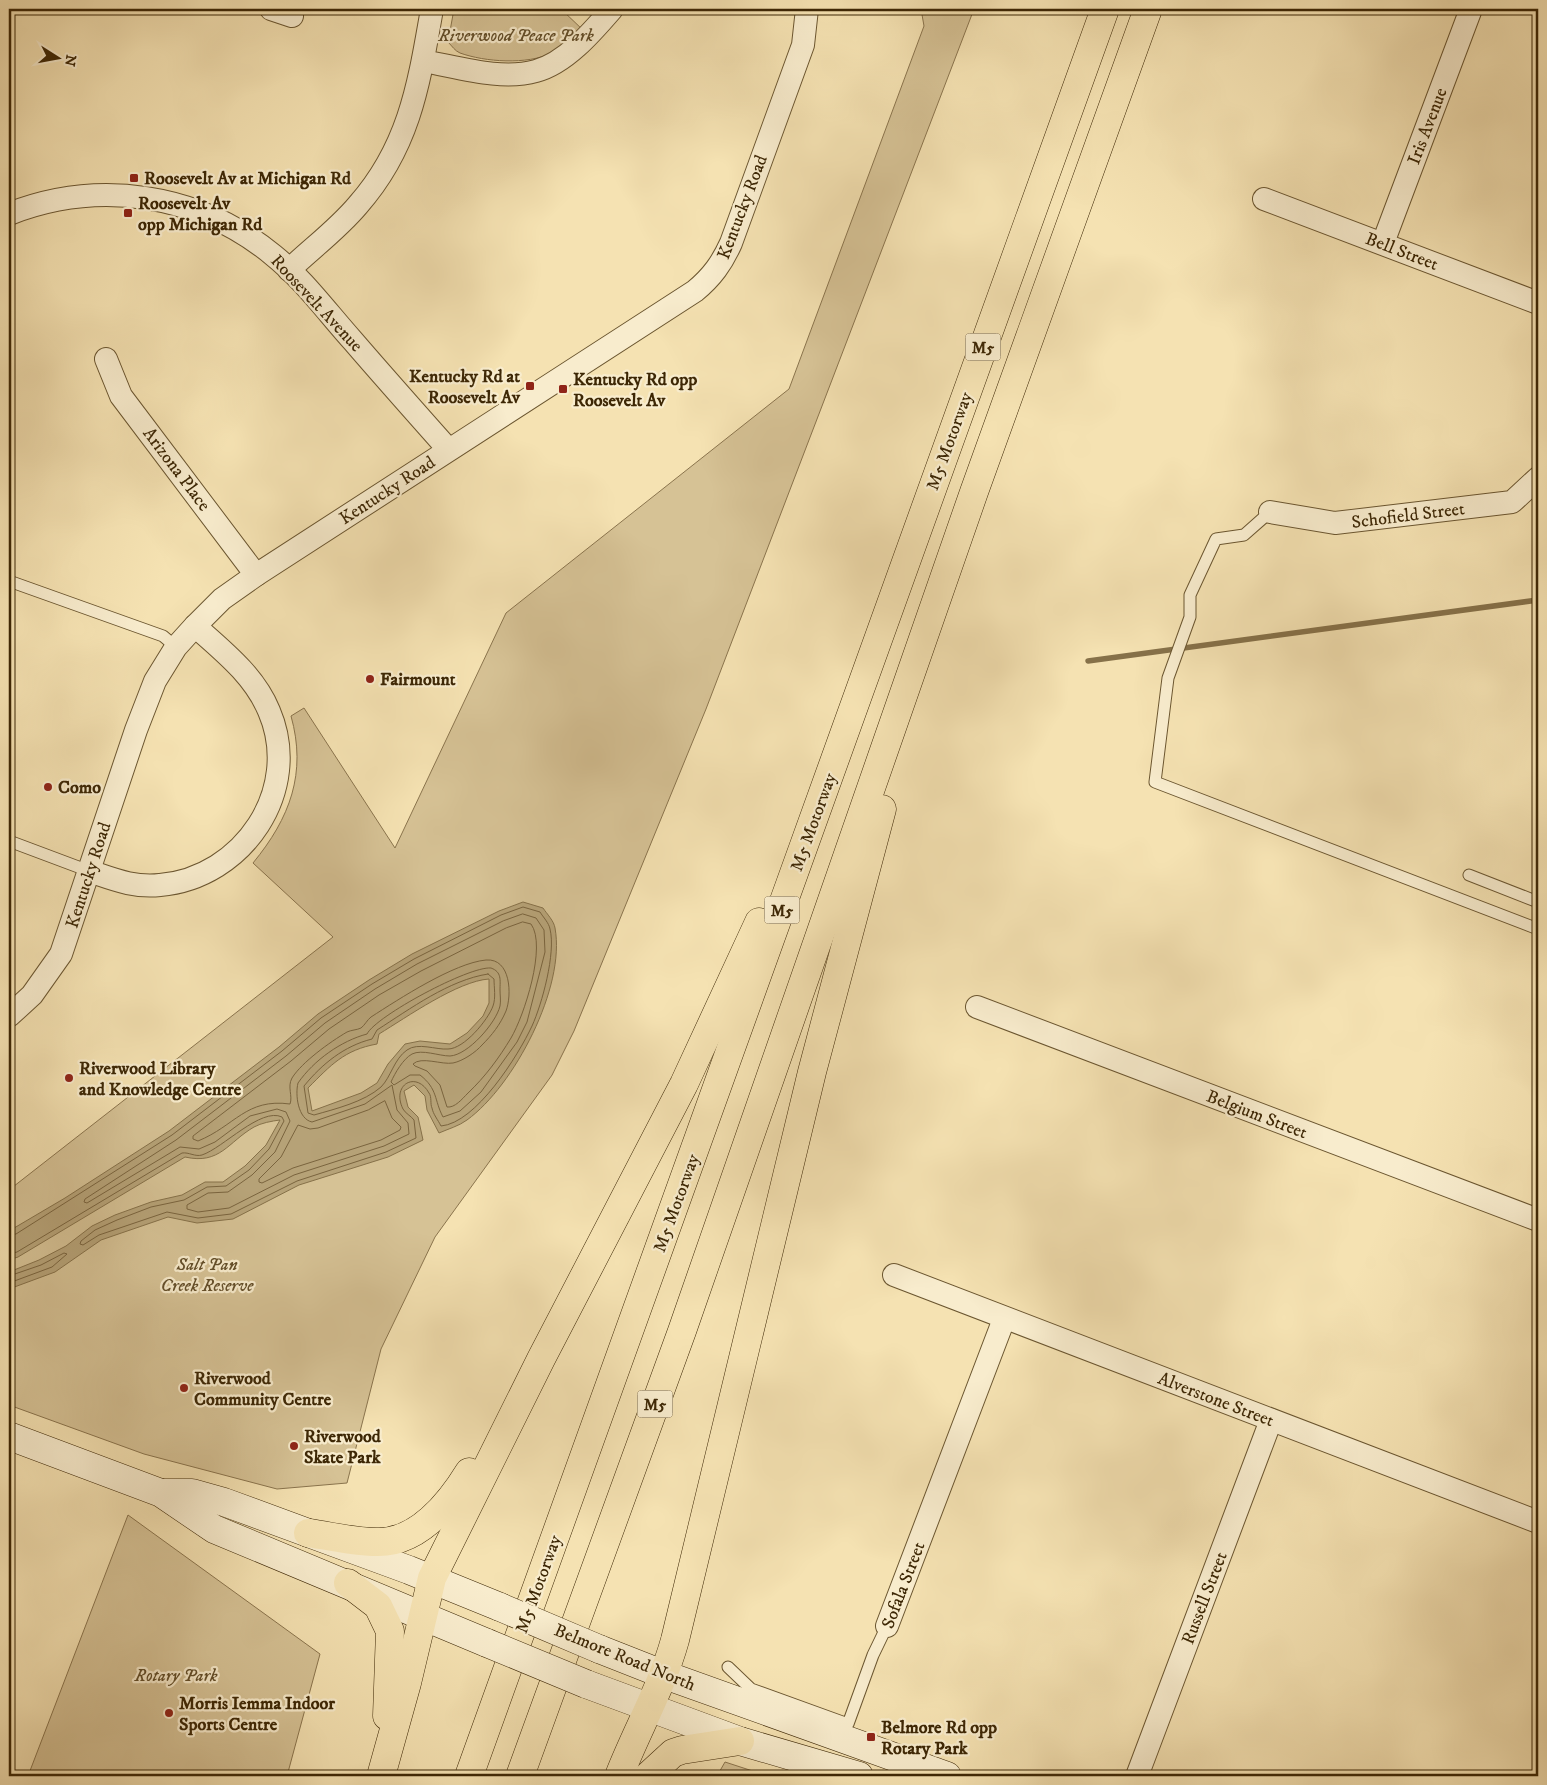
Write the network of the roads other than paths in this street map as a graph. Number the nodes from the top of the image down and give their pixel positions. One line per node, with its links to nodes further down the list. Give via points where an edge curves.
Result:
1 (271, 9): 8 (street)
2 (432, 9): 9 (street)
3 (612, 9): 9 (street, via 573,50 538,71 502,74)
4 (808, 9): 16 (street, Kentucky Road, via 803,45 731,243 717,270 695,291)
5 (1105, 9): 24 (highway, M5 Motorway / M5)
6 (1148, 9): 21 (highway, M5)
7 (1471, 9): 12 (street, Iris Avenue)
8 (292, 16)
9 (423, 61): 13 (street, via 408,124 385,169 357,207)
10 (1264, 199): 12 (street, Bell Street)
11 (9, 214): 13 (street, Roosevelt Avenue, via 44,202 84,195 149,198 193,210 234,228)
12 (1383, 244): 14 (street, Bell Street)
13 (289, 270): 16 (street, Roosevelt Avenue)
14 (1538, 303)
15 (106, 359): 19 (street, Arizona Place, via 121,396)
16 (448, 449): 19 (street, Kentucky Road)
17 (1538, 478): 18 (street, Schofield Street, via 1512,502 1334,524)
18 (1270, 512): 29 (lane, via 1244,535 1216,539 1190,595 1190,617 1168,678 1155,782)
19 (256, 575): 22 (street, Kentucky Road, via 222,599)
20 (9, 581): 23 (lane, via 163,636)
21 (938, 597): 46 (highway, via 825,1021 698,1551); 51 (highway, M5, via 682,1331)
22 (195, 626): 23 (street, Kentucky Road); 26 (street, via 253,682 270,712 279,752 278,772 268,809 259,827 243,846 229,859 197,877 144,886)
23 (176, 647): 26 (street, Kentucky Road, via 155,681)
24 (862, 684): 35 (highway, via 744,958 684,1084); 50 (highway, M5 Motorway / M5)
25 (9, 841): 26 (lane)
26 (89, 871): 31 (street, Kentucky Road, via 62,954 32,995)
27 (1470, 875): 28 (lane)
28 (1538, 902)
29 (1538, 929)
30 (977, 1007): 32 (street, Belgium Street)
31 (9, 1016)
32 (1538, 1220)
33 (894, 1275): 34 (street, Alverstone Street)
34 (1004, 1319): 36 (street, Alverstone Street); 44 (street, Sofala Street)
35 (541, 1359): 40 (highway, via 463,1483 445,1507 412,1534 379,1542); 41 (highway)
36 (1272, 1420): 39 (street, Alverstone Street); 56 (street, Russell Street)
37 (9, 1436): 38 (main road, Belmore Road North)
38 (161, 1493): 40 (main road, Belmore Road North, via 192,1493); 42 (main road, Belmore Road North, via 214,1529)
39 (1538, 1522)
40 (308, 1533): 41 (main road, Belmore Road North)
41 (432, 1578): 43 (highway); 46 (main road, Belmore Road North, bridge)
42 (348, 1583): 43 (main road, Belmore Road North); 49 (highway, via 378,1606 390,1630)
43 (423, 1615): 47 (main road, Belmore Road North, bridge); 49 (highway, via 408,1683)
44 (888, 1626): 45 (lane, Sofala Street, via 873,1655 848,1724 751,1689)
45 (728, 1667)
46 (665, 1675): 47 (highway); 55 (main road, Belmore Road North)
47 (648, 1708): 48 (main road, Belmore Road North); 52 (highway)
48 (740, 1741): 53 (highway, via 674,1753); 54 (main road, Belmore Road North)
49 (383, 1767)
50 (469, 1776)
51 (520, 1776)
52 (619, 1776)
53 (648, 1776)
54 (860, 1776)
55 (948, 1776)
56 (1137, 1776)

